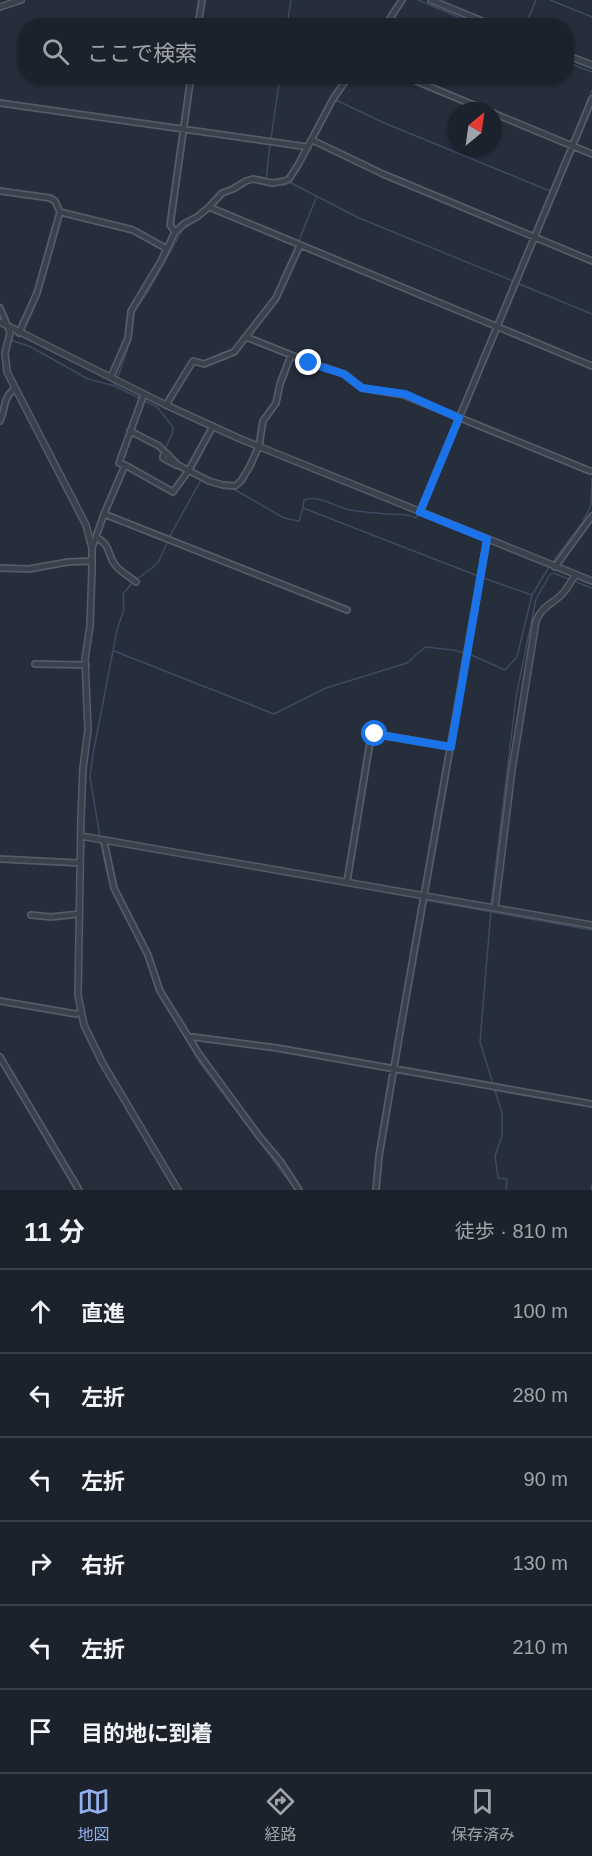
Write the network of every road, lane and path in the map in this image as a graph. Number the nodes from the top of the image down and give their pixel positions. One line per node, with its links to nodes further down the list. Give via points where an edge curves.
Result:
1 (21, 0): 5 (street)
2 (202, 0): 6 (street)
3 (402, 0): 7 (street)
4 (431, 0): 8 (street)
5 (0, 7)
6 (199, 18)
7 (390, 18)
8 (475, 18)
9 (574, 58): 10 (street)
10 (592, 65)
11 (190, 84): 18 (street)
12 (343, 84): 19 (street)
13 (423, 84): 15 (street)
14 (592, 99): 20 (street)
15 (466, 102)
16 (0, 103): 18 (street)
17 (502, 117): 20 (street)
18 (183, 128): 21 (street); 26 (street, via 170,225)
19 (312, 140): 21 (street); 27 (street)
20 (573, 146): 22 (street); 27 (street)
21 (308, 147): 24 (street, via 285,181 251,179 222,193)
22 (592, 154)
23 (0, 191): 25 (street, via 50,198)
24 (209, 207): 26 (street); 28 (street)
25 (60, 212): 29 (street, via 133,230); 35 (street, via 37,293)
26 (175, 232): 29 (street)
27 (535, 238): 30 (street); 34 (street)
28 (300, 245): 34 (street); 36 (street, via 276,298)
29 (167, 249): 39 (street, via 130,311 128,338)
30 (592, 261)
31 (0, 309): 33 (street)
32 (0, 322): 33 (street)
33 (8, 327): 35 (street); 40 (street, via 5,363)
34 (497, 327): 38 (street); 43 (street)
35 (19, 333): 39 (street)
36 (246, 337): 37 (street); 42 (street, via 234,352 204,364 194,361)
37 (291, 355): 43 (street, via 344,374 362,388 405,394); 47 (street, via 276,403 263,421)
38 (592, 366)
39 (111, 377): 41 (street)
40 (15, 388): 44 (street, via 4,402); 56 (street, via 86,525)
41 (144, 394): 42 (street); 46 (street)
42 (166, 405): 45 (street)
43 (459, 418): 50 (street); 51 (street)
44 (0, 420)
45 (213, 426): 47 (street); 49 (street)
46 (130, 431): 48 (street, via 119,463); 49 (street, via 159,446)
47 (259, 446): 49 (street, via 235,486 209,481); 51 (street)
48 (125, 465): 49 (street, via 173,492); 52 (street)
49 (189, 470)
50 (590, 471)
51 (420, 512): 55 (street)
52 (104, 514): 54 (street); 63 (street)
53 (592, 516): 58 (street)
54 (96, 537): 56 (street); 62 (street, via 105,544 117,567)
55 (487, 539): 58 (street); 66 (street)
56 (92, 548): 57 (street)
57 (92, 561): 59 (street, via 29,569); 65 (street)
58 (555, 567): 60 (street)
59 (0, 568)
60 (576, 575): 61 (street); 73 (street, via 565,592 540,610 536,621)
61 (592, 581)
62 (136, 582)
63 (347, 610)
64 (36, 664): 65 (street)
65 (86, 666): 67 (street, via 88,730)
66 (451, 747): 71 (street, via 370,736); 72 (street)
67 (81, 836): 68 (street); 70 (street)
68 (104, 841): 71 (street); 79 (street, via 114,888 148,955 160,991)
69 (0, 859): 70 (street)
70 (80, 863): 74 (street)
71 (347, 882): 72 (street)
72 (423, 895): 73 (street); 81 (street)
73 (495, 908): 76 (street)
74 (79, 914): 75 (street); 78 (street, via 77,972)
75 (31, 915)
76 (592, 925)
77 (0, 1001): 78 (street)
78 (81, 1012): 84 (street, via 90,1041)
79 (189, 1038): 81 (street, via 277,1048); 85 (street)
80 (0, 1057): 83 (street)
81 (393, 1069): 82 (street); 86 (street)
82 (592, 1104)
83 (79, 1190)
84 (178, 1190)
85 (299, 1190)
86 (376, 1190)

